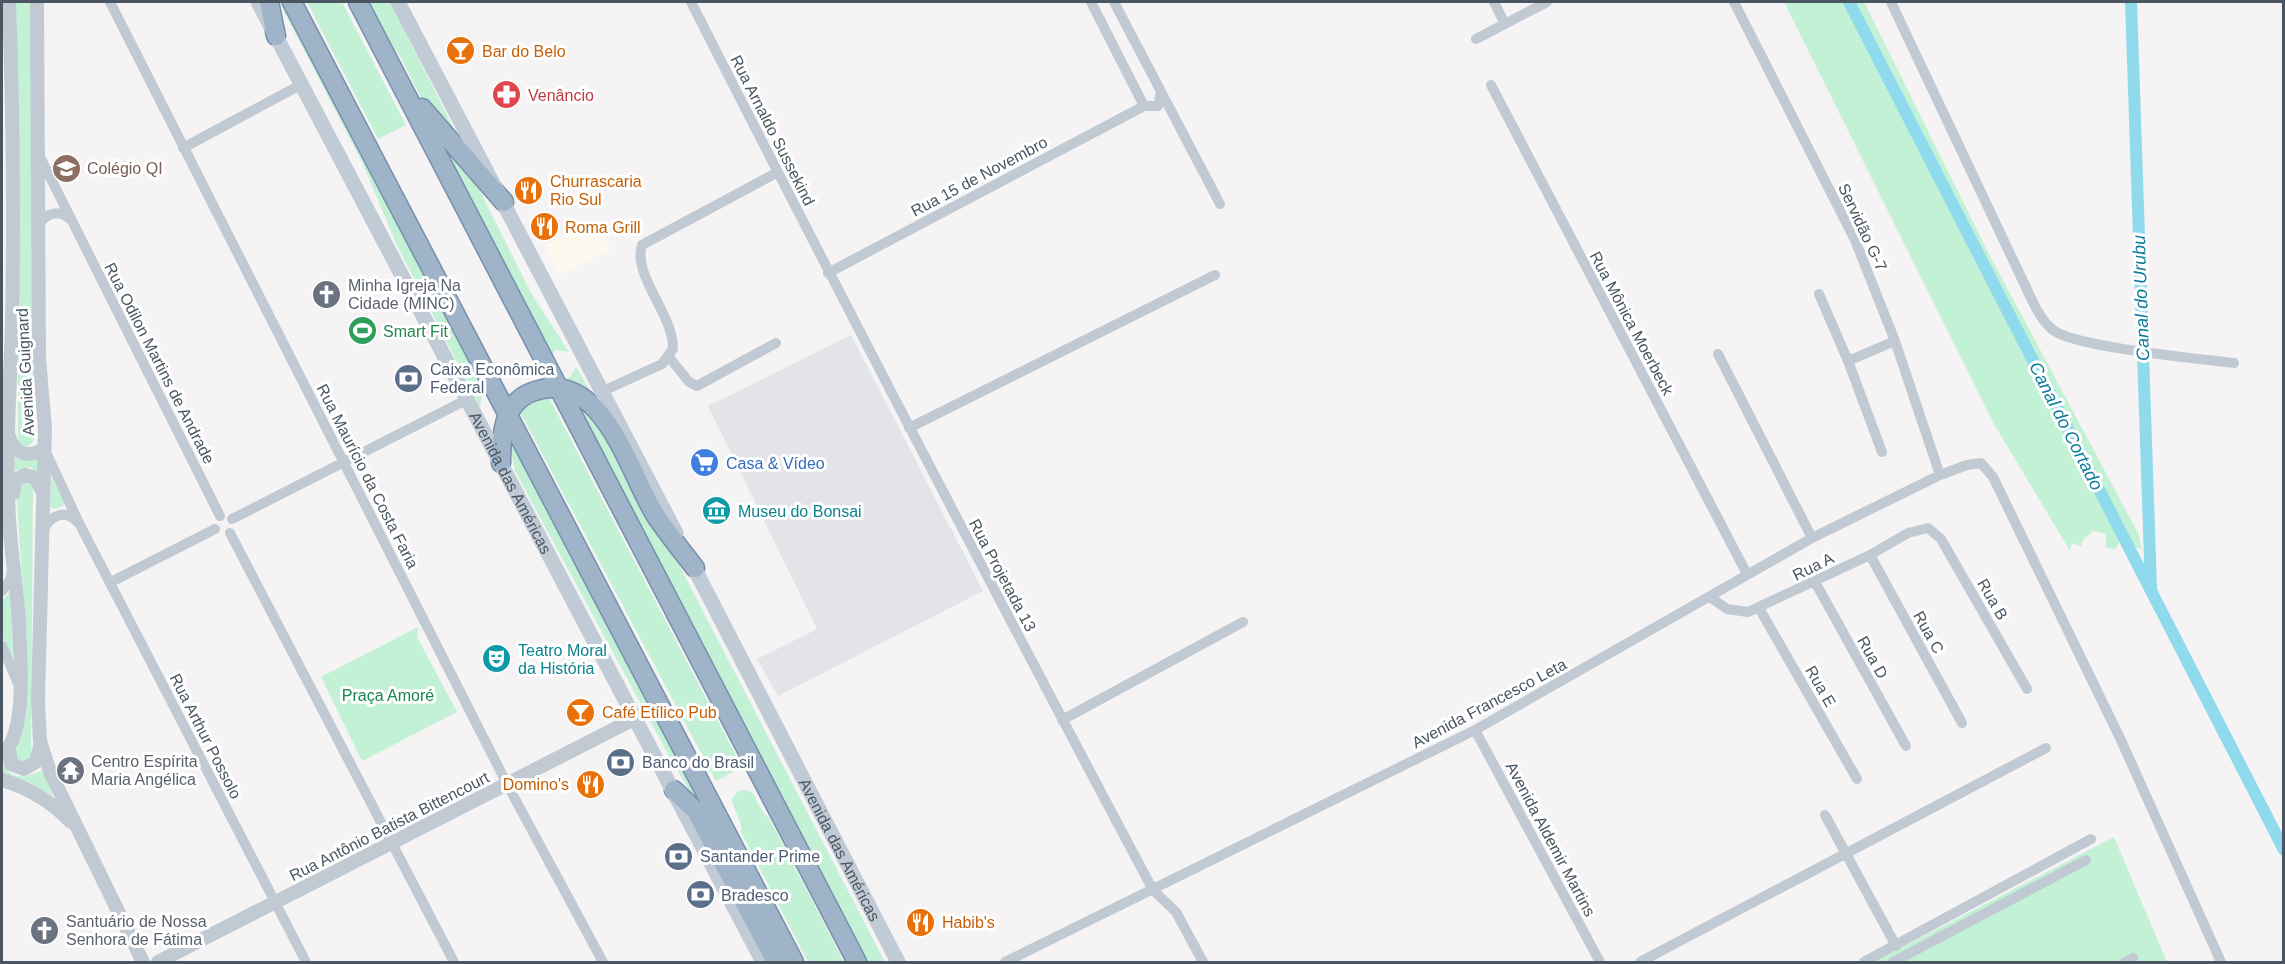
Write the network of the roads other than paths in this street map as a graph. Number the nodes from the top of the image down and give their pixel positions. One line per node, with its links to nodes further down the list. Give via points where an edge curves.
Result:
1 (4, 2): 17 (street)
2 (9, 2): 22 (street, Avenida Guignard)
3 (37, 2): 29 (street, Avenida Guignard)
4 (110, 2): 28 (street, Rua Maurício da Costa Faria)
5 (258, 2): 19 (main road, Avenida das Américas)
6 (270, 2): 19 (highway)
7 (292, 2): 51 (highway, Avenida das Américas)
8 (358, 2): 25 (highway)
9 (398, 2): 31 (main road, Avenida das Américas)
10 (691, 2): 30 (street, Rua Arnaldo Sussekind)
11 (1091, 2): 27 (street)
12 (1114, 2): 26 (street)
13 (1494, 2): 18 (street)
14 (1547, 2): 18 (street)
15 (1734, 2): 40 (street, Servidão G-7, via 1855,240)
16 (1891, 2): 46 (street, via 2046,324 2055,332 2108,345)
17 (2, 10)
18 (1505, 24): 20 (street)
19 (276, 36): 23 (main road, Avenida das Américas)
20 (1476, 39)
21 (2, 62): 22 (street)
22 (12, 80): 38 (street, Avenida Guignard)
23 (302, 84): 28 (street); 50 (main road, Avenida das Américas)
24 (1491, 85): 72 (street, Rua Mônica Moerbeck)
25 (404, 87): 31 (highway); 48 (highway)
26 (1161, 92): 27 (street, via 1158,106); 32 (street)
27 (1144, 106): 35 (street, Rua 15 de Novembro)
28 (183, 148): 56 (street, Rua Maurício da Costa Faria)
29 (36, 149): 33 (street, Rua Odilon Martins de Andrade); 34 (street, Avenida Guignard)
30 (778, 172): 35 (street, Rua Arnaldo Sussekind); 43 (street, via 642,246 640,261 671,328 673,349)
31 (504, 202): 49 (main road, Avenida das Américas)
32 (1220, 204)
33 (73, 223): 34 (street, via 64,215 52,213 42,219); 60 (street, Rua Odilon Martins de Andrade)
34 (37, 230): 54 (street, Avenida Guignard)
35 (828, 273): 52 (street, Rua Projetada 13)
36 (1215, 275): 52 (street)
37 (1819, 294): 45 (street)
38 (12, 302): 39 (street); 47 (street, Avenida Guignard)
39 (2, 319)
40 (1895, 341): 45 (street); 58 (street, Servidão G-7)
41 (776, 343): 43 (street, via 697,386)
42 (1718, 354): 68 (street)
43 (669, 357): 49 (street, via 662,364)
44 (2, 361): 47 (street)
45 (1848, 361): 55 (street)
46 (2234, 363)
47 (11, 381): 53 (street, Avenida Guignard)
48 (559, 390): 51 (highway, via 539,390 523,396); 71 (highway, via 579,396 605,418 656,516); 112 (highway)
49 (601, 392): 71 (main road, Avenida das Américas)
50 (468, 399): 56 (street); 57 (main road, Avenida das Américas)
51 (508, 415): 57 (highway, via 501,437); 111 (highway, Avenida das Américas)
52 (909, 428): 83 (street, Rua Projetada 13)
53 (8, 431): 54 (street, via 17,451 32,454); 62 (street, Avenida Guignard)
54 (44, 450): 59 (street, Avenida Guignard); 63 (street, Rua Arthur Possolo)
55 (1882, 452)
56 (345, 462): 61 (street); 92 (street, Rua Maurício da Costa Faria)
57 (501, 463): 82 (main road, Avenida das Américas)
58 (1940, 475): 68 (street, Avenida Francesco Leta); 119 (street, Avenida Francesco Leta, via 1981,463 1993,477 2120,738)
59 (44, 497): 62 (street, via 35,478 17,477); 66 (street, Avenida Guignard)
60 (220, 516): 61 (street); 65 (street)
61 (232, 519): 67 (street, via 234,527)
62 (9, 521): 70 (street, Avenida Guignard)
63 (79, 523): 66 (street, via 69,515 56,515); 73 (street, Rua Arthur Possolo)
64 (1928, 528): 69 (street, Rua A, via 1908,534); 80 (street, Rua B, via 1941,539)
65 (215, 529): 67 (street); 73 (street)
66 (43, 531): 86 (street, Avenida Guignard)
67 (230, 533): 97 (street)
68 (1812, 538): 72 (street, Avenida Francesco Leta)
69 (1870, 555): 74 (street, Rua A); 84 (street, Rua C)
70 (13, 565): 75 (street, via 10,580); 81 (street, Avenida Guignard)
71 (695, 568): 113 (main road, Avenida das Américas)
72 (1747, 574): 76 (street, Avenida Francesco Leta)
73 (111, 582): 101 (street, Rua Arthur Possolo)
74 (1815, 582): 77 (street, Rua A); 87 (street, Rua D)
75 (2, 591)
76 (1710, 597): 77 (street, Rua A, via 1737,612); 85 (street, Avenida Francesco Leta)
77 (1759, 608): 90 (street, Rua E)
78 (1244, 622): 83 (street)
79 (2, 646): 81 (street)
80 (2027, 689)
81 (20, 692): 89 (street, Avenida Guignard, via 15,732)
82 (634, 719): 92 (street, Rua Antônio Batista Bittencourt); 93 (main road, Avenida das Américas)
83 (1062, 720): 100 (street, Rua Projetada 13)
84 (1962, 723)
85 (1476, 730): 100 (street, Avenida Francesco Leta); 116 (street, Avenida Aldemir Martins)
86 (40, 741): 89 (street, via 38,758 28,768 11,764); 95 (street, via 50,772)
87 (1906, 746)
88 (2046, 748): 98 (street)
89 (5, 752)
90 (1857, 779)
91 (2, 780): 95 (street, via 46,799)
92 (507, 784): 97 (street, Rua Antônio Batista Bittencourt); 108 (street, Rua Maurício da Costa Faria)
93 (674, 790): 109 (main road, Avenida das Américas); 110 (highway, via 696,811)
94 (1825, 815): 98 (street)
95 (82, 835): 104 (street)
96 (2091, 839): 102 (street)
97 (391, 843): 101 (street, Rua Antônio Batista Bittencourt); 107 (street)
98 (1845, 854): 102 (street); 117 (street)
99 (2086, 860): 103 (street)
100 (1153, 890): 114 (street, Avenida Francesco Leta); 115 (street, Rua Projetada 13, via 1176,912)
101 (275, 903): 105 (street, Rua Antônio Batista Bittencourt); 106 (street, Rua Arthur Possolo)
102 (1896, 946): 118 (street)
103 (1898, 961)
104 (143, 963)
105 (158, 963)
106 (306, 963)
107 (454, 963)
108 (603, 963)
109 (763, 963)
110 (776, 963)
111 (794, 963)
112 (857, 963)
113 (898, 963)
114 (1005, 963)
115 (1203, 963)
116 (1600, 963)
117 (1640, 963)
118 (1864, 963)
119 (2221, 963)

